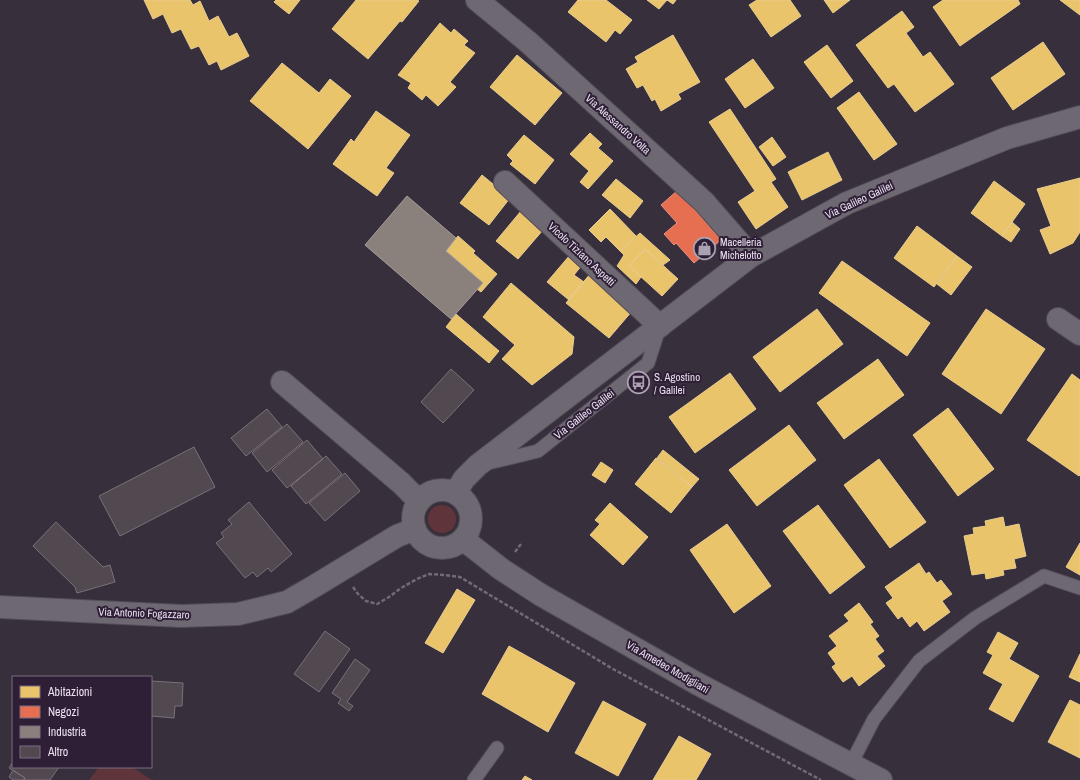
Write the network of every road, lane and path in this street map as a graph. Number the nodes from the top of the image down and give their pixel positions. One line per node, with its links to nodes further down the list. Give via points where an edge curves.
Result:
1 (488, 3): 4 (street, Via Alessandro Volta, via 704,202)
2 (1080, 117): 4 (street, Via Galileo Galilei, via 1007,138 847,203)
3 (505, 182): 6 (street, Vicolo Tiziano Aspetti)
4 (751, 256): 6 (street, Via Galileo Galilei)
5 (1058, 319): 7 (street)
6 (660, 326): 9 (street, Via Galileo Galilei, via 478,465 464,479)
7 (1080, 334)
8 (282, 382): 10 (street)
9 (456, 492): 10 (street, via 433,491); 12 (street, via 471,513 471,524)
10 (419, 501): 11 (street, via 413,517)
11 (415, 529): 12 (street, via 423,542 432,547 452,547); 15 (street, Via Antonio Fogazzaro, via 397,536 286,602 238,614 188,615)
12 (464, 540): 17 (street, Via Amedeo Modigliani, via 501,569 541,595 696,683)
13 (349, 582): 19 (path, via 366,602 377,604 400,588 428,574 460,578 613,669)
14 (1080, 588): 17 (lane, via 1044,576 975,618 919,661 874,719)
15 (0, 607)
16 (497, 748): 18 (lane)
17 (851, 764): 20 (street, Via Amedeo Modigliani)
18 (474, 780)
19 (822, 780)
20 (881, 780)

